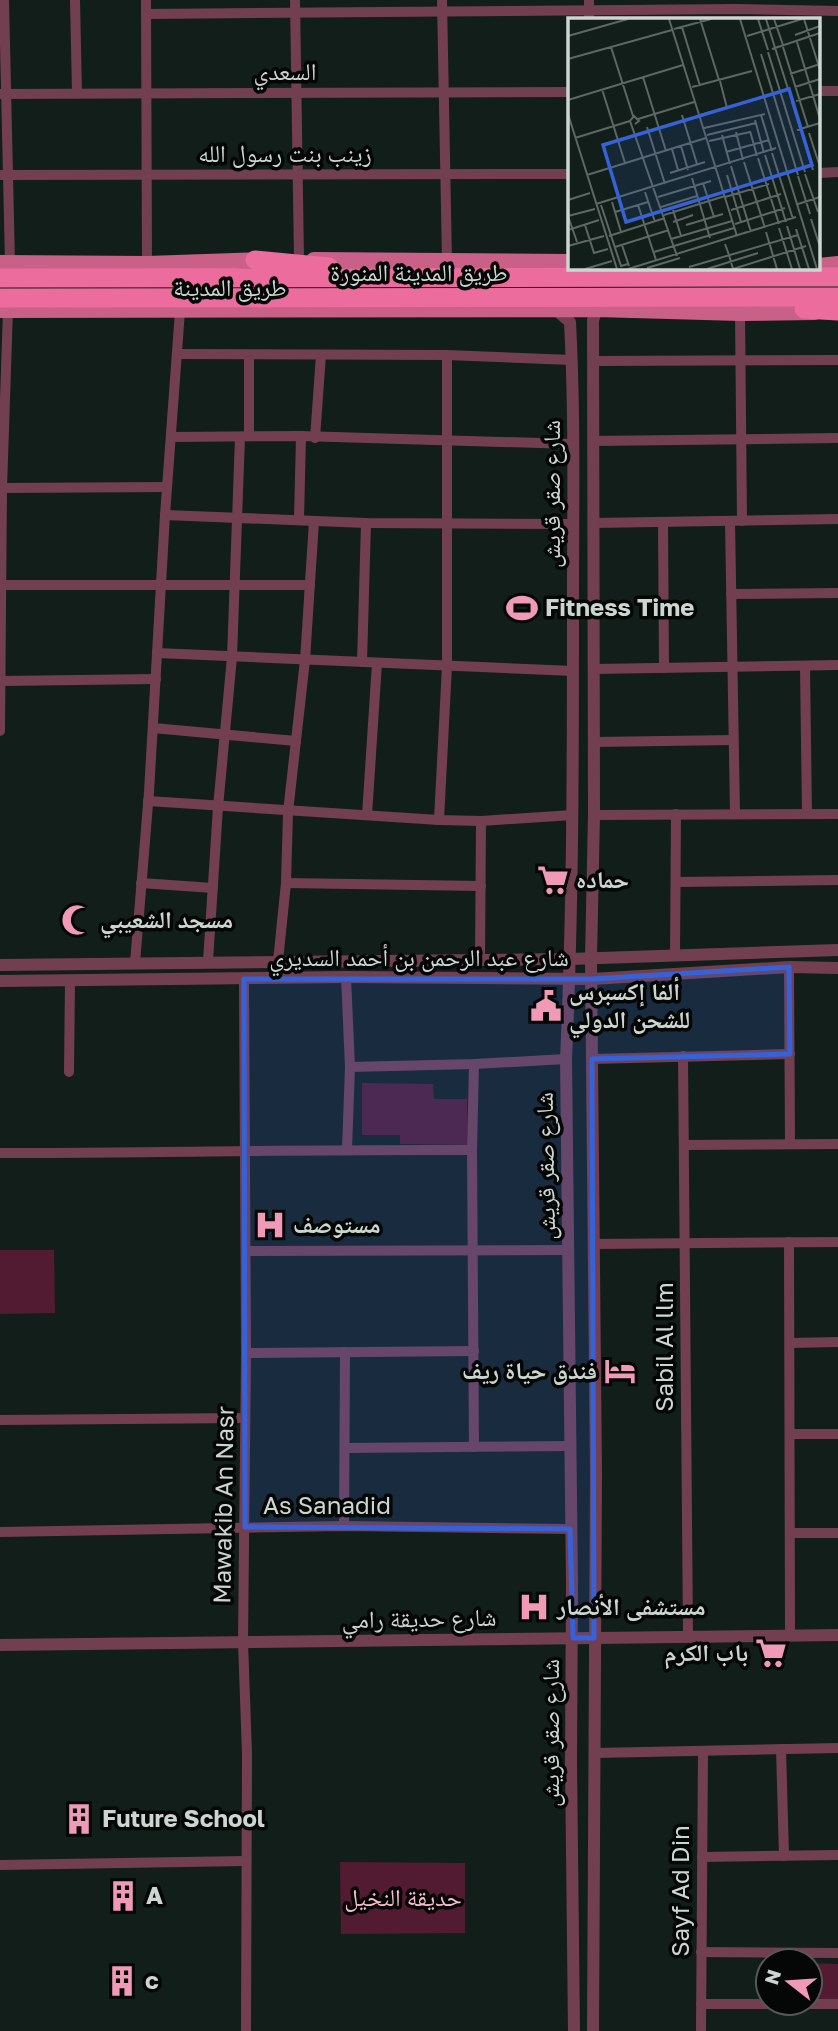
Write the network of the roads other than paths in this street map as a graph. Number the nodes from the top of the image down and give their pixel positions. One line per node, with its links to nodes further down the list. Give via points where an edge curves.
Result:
1 (4, 0): 10 (street)
2 (75, 0): 15 (street)
3 (146, 0): 9 (street)
4 (442, 6): 5 (street); 7 (street); 13 (street)
5 (295, 8): 9 (street); 17 (street)
6 (736, 9): 7 (street); 8 (street)
7 (589, 10)
8 (838, 11)
9 (146, 14): 16 (street)
10 (2, 17): 18 (street)
11 (820, 91): 12 (street)
12 (838, 91)
13 (443, 92): 14 (street, السعدي); 17 (street, السعدي); 23 (street)
14 (568, 92)
15 (77, 93): 16 (street, السعدي); 18 (street, السعدي)
16 (147, 93): 17 (street, السعدي); 25 (street)
17 (296, 93): 22 (street)
18 (3, 94): 24 (street)
19 (820, 173): 20 (street)
20 (838, 173)
21 (568, 174): 23 (street, زينب بنت رسول الله)
22 (297, 175): 23 (street, زينب بنت رسول الله); 25 (street, زينب بنت رسول الله); 29 (street)
23 (444, 175): 30 (street)
24 (4, 176): 25 (street, زينب بنت رسول الله); 35 (street)
25 (147, 176): 32 (street)
26 (820, 258): 27 (main road)
27 (838, 258)
28 (256, 260): 29 (main road, طريق المدينة); 32 (main road, طريق المدينة); 39 (highway)
29 (299, 260): 30 (main road, طريق المدينة)
30 (447, 261): 31 (main road, طريق المدينة)
31 (568, 262)
32 (147, 264): 35 (main road, طريق المدينة, via 30,263)
33 (838, 264): 34 (main road)
34 (820, 265)
35 (2, 268): 39 (highway, طريق المدينة المنورة)
36 (768, 270): 37 (main road)
37 (682, 277): 38 (highway, طريق المدينة المنورة); 39 (highway, طريق المدينة المنورة)
38 (838, 277)
39 (434, 278)
40 (469, 297): 42 (highway, طريق المدينة المنورة); 43 (highway, طريق المدينة المنورة); 47 (highway)
41 (838, 297): 42 (highway, طريق المدينة المنورة)
42 (652, 299): 48 (highway)
43 (3, 306): 46 (main road, طريق المدينة); 70 (street)
44 (555, 309): 45 (main road, طريق المدينة); 47 (main road, طريق المدينة); 54 (street, شارع صقر قريش, via 570,322)
45 (597, 309): 49 (main road, طريق المدينة); 57 (street, شارع صقر قريش)
46 (180, 311): 47 (main road, طريق المدينة); 50 (street)
47 (276, 311)
48 (838, 311): 49 (main road, طريق المدينة)
49 (740, 313): 55 (street)
50 (178, 354): 51 (street); 62 (street)
51 (249, 355): 52 (street); 60 (street)
52 (321, 355): 53 (street); 63 (street)
53 (447, 355): 54 (street); 66 (street)
54 (572, 360): 58 (street, شارع صقر قريش)
55 (739, 360): 56 (street); 57 (street); 65 (street)
56 (838, 360)
57 (593, 361): 59 (street, شارع صقر قريش)
58 (573, 394): 59 (street); 68 (street, شارع صقر قريش)
59 (593, 394): 67 (street, شارع صقر قريش)
60 (245, 436): 61 (street); 62 (street); 72 (street)
61 (301, 436): 63 (street); 73 (street)
62 (172, 437): 69 (street)
63 (315, 438): 66 (street)
64 (838, 438): 65 (street)
65 (740, 439): 67 (street); 76 (street)
66 (447, 441): 68 (street); 79 (street)
67 (593, 441): 80 (street, شارع صقر قريش)
68 (573, 444): 81 (street, شارع صقر قريش)
69 (167, 487): 70 (street); 71 (street)
70 (2, 488): 82 (street)
71 (165, 515): 72 (street); 84 (street)
72 (238, 517): 73 (street); 85 (street)
73 (299, 519): 75 (street)
74 (838, 519): 76 (street)
75 (314, 521): 78 (street); 83 (street)
76 (736, 521): 77 (street); 87 (street)
77 (663, 522): 80 (street); 97 (street)
78 (366, 523): 79 (street); 91 (street)
79 (447, 523): 81 (street); 94 (street)
80 (593, 523): 98 (street, شارع صقر قريش)
81 (573, 524): 99 (street, شارع صقر قريش)
82 (2, 585): 84 (street); 100 (street)
83 (310, 585): 85 (street); 90 (street)
84 (161, 586): 85 (street); 88 (street)
85 (234, 586): 89 (street)
86 (838, 593): 87 (street)
87 (731, 594): 96 (street)
88 (158, 653): 89 (street); 101 (street)
89 (232, 657): 90 (street); 106 (street)
90 (304, 660): 91 (street); 108 (street)
91 (362, 662): 92 (street)
92 (377, 663): 94 (street); 117 (street)
93 (838, 665): 95 (street)
94 (447, 666): 99 (street); 120 (street)
95 (805, 666): 96 (street); 115 (street)
96 (732, 667): 97 (street); 107 (street)
97 (664, 668): 98 (street)
98 (594, 669): 102 (street, شارع صقر قريش)
99 (573, 671): 103 (street, شارع صقر قريش)
100 (1, 677): 101 (street); 105 (street)
101 (156, 680): 104 (street)
102 (594, 708): 103 (street); 109 (street, شارع صقر قريش)
103 (573, 709): 118 (street, شارع صقر قريش)
104 (153, 728): 106 (street); 110 (street)
105 (0, 731)
106 (224, 736): 108 (street); 111 (street)
107 (733, 740): 109 (street); 114 (street)
108 (296, 741): 112 (street)
109 (594, 742): 119 (street, شارع صقر قريش)
110 (148, 801): 111 (street); 124 (street)
111 (218, 807): 112 (street); 127 (street)
112 (288, 812): 117 (street); 125 (street)
113 (676, 814): 114 (street); 119 (street); 123 (street)
114 (735, 814): 115 (street)
115 (807, 814): 116 (street)
116 (838, 814)
117 (367, 815): 120 (street)
118 (573, 815): 121 (street); 131 (street, شارع صقر قريش)
119 (594, 815): 130 (street, شارع صقر قريش)
120 (439, 820): 121 (street)
121 (481, 821): 126 (street)
122 (838, 880): 123 (street)
123 (677, 882): 129 (street)
124 (141, 883): 127 (street); 135 (street)
125 (286, 883): 126 (street); 133 (street)
126 (481, 886): 134 (street)
127 (213, 888): 132 (street)
128 (838, 950): 129 (street, شارع عبد الرحمن بن أحمد السديري)
129 (675, 956): 130 (street, شارع عبد الرحمن بن أحمد السديري)
130 (591, 958): 131 (street, شارع عبد الرحمن بن أحمد السديري); 142 (street, شارع صقر قريش)
131 (570, 959): 134 (street, شارع عبد الرحمن بن أحمد السديري); 141 (street, شارع صقر قريش)
132 (208, 961): 133 (street, شارع عبد الرحمن بن أحمد السديري); 135 (street, شارع عبد الرحمن بن أحمد السديري)
133 (278, 961): 134 (street, شارع عبد الرحمن بن أحمد السديري)
134 (480, 961)
135 (135, 963): 136 (street, شارع عبد الرحمن بن أحمد السديري)
136 (0, 965)
137 (789, 967): 138 (street, شارع عبد الرحمن بن أحمد السديري); 142 (street, شارع عبد الرحمن بن أحمد السديري); 145 (street)
138 (838, 968)
139 (346, 978): 140 (street, شارع عبد الرحمن بن أحمد السديري); 141 (street, شارع عبد الرحمن بن أحمد السديري); 150 (street)
140 (244, 979): 144 (street, شارع عبد الرحمن بن أحمد السديري); 157 (street, Mawakib An Nasr)
141 (570, 979): 142 (street, شارع عبد الرحمن بن أحمد السديري); 147 (street, شارع صقر قريش)
142 (592, 979): 148 (street, شارع صقر قريش)
143 (0, 981): 144 (street, شارع عبد الرحمن بن أحمد السديري)
144 (70, 981): 151 (street)
145 (790, 1054): 146 (street); 153 (street)
146 (683, 1056): 148 (street); 154 (street, Sabil Al llm)
147 (566, 1059): 149 (street); 163 (street, شارع صقر قريش)
148 (592, 1059): 162 (street, شارع صقر قريش)
149 (474, 1065): 150 (street); 156 (street)
150 (350, 1067): 155 (street)
151 (69, 1072)
152 (838, 1143): 153 (street)
153 (790, 1144): 154 (street)
154 (684, 1145): 159 (street, Sabil Al llm)
155 (347, 1149): 156 (street); 157 (street)
156 (472, 1150): 165 (street)
157 (247, 1152): 158 (street); 164 (street, Mawakib An Nasr)
158 (0, 1153)
159 (685, 1242): 160 (street); 162 (street); 186 (street, Sabil Al llm)
160 (789, 1242): 161 (street); 167 (street)
161 (838, 1242)
162 (593, 1244): 188 (street, شارع صقر قريش)
163 (568, 1250): 165 (street); 175 (street, شارع صقر قريش)
164 (246, 1251): 165 (street); 170 (street, Mawakib An Nasr)
165 (474, 1251): 168 (street)
166 (838, 1342): 167 (street)
167 (790, 1343): 173 (street)
168 (474, 1351): 169 (street); 176 (street)
169 (345, 1352): 170 (street); 177 (street)
170 (246, 1353): 171 (street, Mawakib An Nasr)
171 (246, 1418): 172 (street); 179 (street, Mawakib An Nasr)
172 (0, 1420)
173 (790, 1434): 174 (street); 182 (street)
174 (838, 1434)
175 (570, 1446): 176 (street); 180 (street, شارع صقر قريش)
176 (474, 1447): 177 (street)
177 (345, 1448): 178 (street)
178 (344, 1526): 179 (street, As Sanadid); 180 (street, As Sanadid)
179 (246, 1527): 181 (street, As Sanadid); 189 (street, Mawakib An Nasr)
180 (570, 1529): 187 (street, شارع صقر قريش)
181 (0, 1532)
182 (790, 1533): 183 (street); 184 (street)
183 (838, 1533)
184 (790, 1635): 185 (street, شارع حديقة رامي); 186 (street, شارع حديقة رامي)
185 (838, 1635)
186 (688, 1636): 188 (street, شارع حديقة رامي)
187 (573, 1638): 188 (street, شارع حديقة رامي); 189 (street, شارع حديقة رامي); 205 (street, شارع صقر قريش)
188 (594, 1638): 194 (street, شارع صقر قريش)
189 (243, 1642): 190 (street, شارع حديقة رامي); 198 (street, Mawakib An Nasr)
190 (0, 1645)
191 (838, 1748): 192 (street)
192 (781, 1749): 193 (street); 196 (street)
193 (703, 1751): 194 (street); 197 (street, Sayf Ad Din)
194 (594, 1753): 206 (street, شارع صقر قريش)
195 (838, 1855): 196 (street)
196 (784, 1856): 197 (street)
197 (702, 1857): 200 (street, Sayf Ad Din)
198 (246, 1861): 199 (street); 204 (street, Mawakib An Nasr)
199 (0, 1865)
200 (701, 1952): 201 (street); 202 (street, Sayf Ad Din)
201 (838, 1953)
202 (701, 2004): 203 (street); 207 (street, Sayf Ad Din)
203 (838, 2004)
204 (246, 2031)
205 (574, 2031)
206 (593, 2031)
207 (701, 2031)

